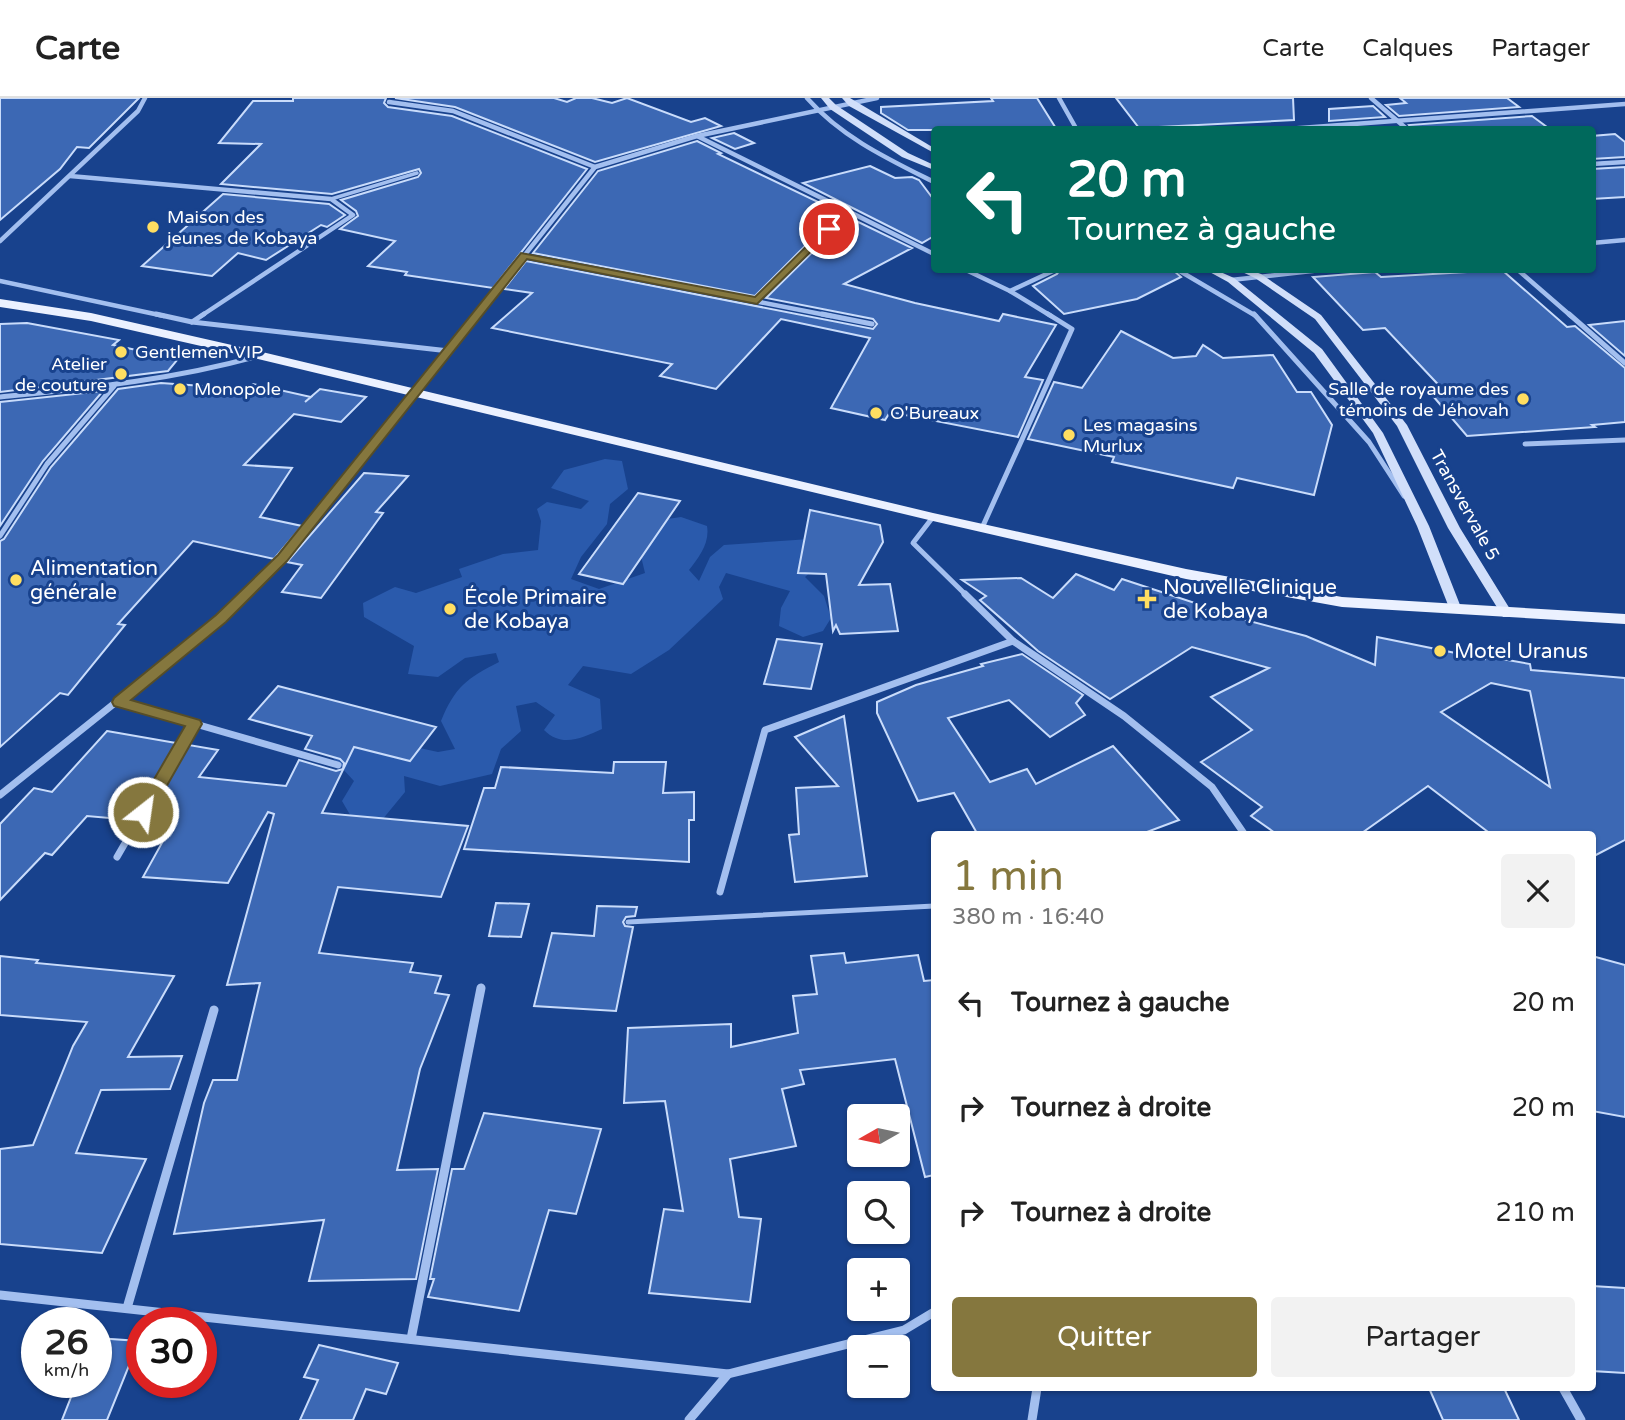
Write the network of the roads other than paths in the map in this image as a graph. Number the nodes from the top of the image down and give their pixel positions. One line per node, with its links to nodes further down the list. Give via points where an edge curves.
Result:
1 (145, 98): 23 (street, via 138,111)
2 (807, 98): 11 (street)
3 (825, 98): 10 (main road)
4 (877, 98): 7 (street)
5 (1059, 98): 13 (street)
6 (1371, 98): 12 (street)
7 (849, 101): 10 (street); 17 (main road)
8 (390, 102): 20 (street, via 453,111)
9 (1625, 104): 12 (street)
10 (834, 107): 11 (street); 21 (main road, via 905,155)
11 (817, 111): 16 (street); 24 (street, via 882,156)
12 (1397, 120): 14 (street); 15 (street)
13 (1075, 126)
14 (1323, 126)
15 (1404, 126)
16 (697, 136): 20 (street); 26 (street)
17 (931, 149)
18 (1625, 162): 19 (street)
19 (1596, 164)
20 (595, 166): 31 (street)
21 (931, 166)
22 (416, 173): 25 (lane)
23 (70, 176): 25 (street); 28 (street)
24 (931, 180)
25 (331, 199): 45 (street, via 353,215)
26 (847, 211): 30 (street); 43 (street)
27 (1625, 240): 29 (street)
28 (0, 241)
29 (1596, 243)
30 (931, 253)
31 (525, 256): 43 (street); 47 (street)
32 (972, 273): 42 (street)
33 (1049, 273): 42 (street)
34 (1183, 273): 56 (street, via 1252,312 1369,442)
35 (1216, 273): 40 (main road)
36 (1250, 273): 39 (main road, Transvervale 5)
37 (1290, 273): 39 (street)
38 (1521, 273): 49 (street)
39 (1258, 276): 40 (street); 60 (main road, Transvervale 5, via 1318,317 1402,425 1454,528)
40 (1231, 280): 56 (main road, via 1318,351 1378,433)
41 (0, 281): 45 (street)
42 (1010, 291): 57 (street, via 1072,329)
43 (757, 301): 46 (street)
44 (0, 303): 48 (main road, via 91,317)
45 (192, 322): 47 (street)
46 (872, 324)
47 (449, 351): 51 (street)
48 (258, 355): 50 (street, via 200,372); 51 (main road)
49 (1625, 363)
50 (114, 385): 52 (street); 58 (street, via 47,464)
51 (416, 393): 55 (main road); 63 (street, via 282,558 221,618)
52 (0, 397)
53 (1625, 440): 54 (street)
54 (1525, 444)
55 (933, 517): 57 (main road); 62 (street, via 913,543)
56 (1423, 526): 59 (main road)
57 (982, 528): 59 (main road, via 1329,599)
58 (0, 536)
59 (1456, 610): 60 (main road)
60 (1507, 614): 61 (main road)
61 (1625, 620)
62 (1013, 642): 67 (street, via 1124,716 1212,787); 69 (street, via 765,730)
63 (119, 702): 64 (street); 66 (street)
64 (194, 724): 65 (street); 68 (street)
65 (338, 765)
66 (0, 794)
67 (1242, 831)
68 (117, 857)
69 (720, 892)
70 (931, 906): 71 (lane)
71 (628, 922)
72 (481, 988): 79 (street)
73 (214, 1010): 75 (street)
74 (0, 1295): 76 (street)
75 (127, 1307)
76 (126, 1308)
77 (931, 1314): 80 (street, via 904,1330)
78 (217, 1318): 79 (street)
79 (411, 1339): 80 (street)
80 (728, 1374): 83 (street)
81 (1037, 1391): 84 (street)
82 (1565, 1391): 85 (street)
83 (689, 1420)
84 (1032, 1420)
85 (1581, 1420)

